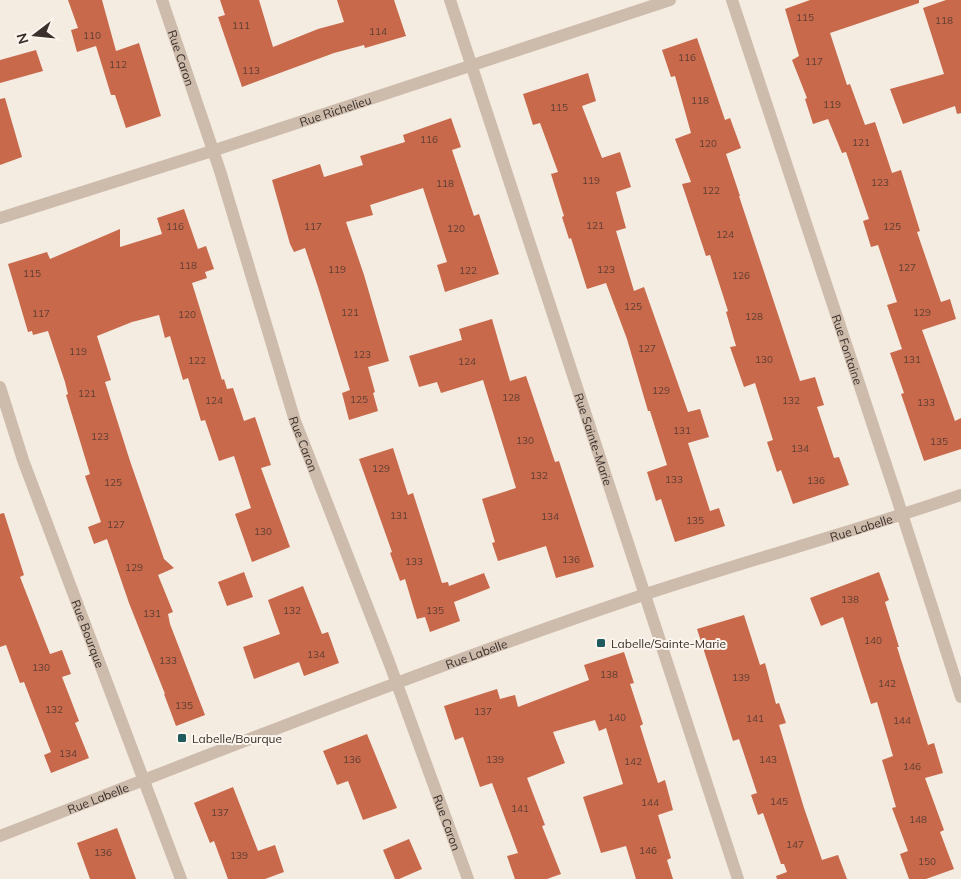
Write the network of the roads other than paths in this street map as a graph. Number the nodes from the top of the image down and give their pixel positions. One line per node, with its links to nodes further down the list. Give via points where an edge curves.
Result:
1 (162, 0): 6 (street, Rue Caron)
2 (450, 0): 5 (street, Rue Sainte-Marie)
3 (670, 0): 5 (street, Rue Richelieu)
4 (732, 0): 10 (street, Rue Fontaine)
5 (471, 66): 6 (street, Rue Richelieu); 11 (street, Rue Sainte-Marie)
6 (212, 151): 7 (street, Rue Richelieu); 12 (street, Rue Caron, via 295,420)
7 (0, 218)
8 (0, 387): 14 (street, Rue Bourque, via 23,460)
9 (961, 495): 10 (street, Rue Labelle)
10 (902, 515): 11 (street, Rue Labelle); 13 (street, Rue Fontaine)
11 (644, 595): 12 (street, Rue Labelle); 18 (street, Rue Sainte-Marie)
12 (397, 683): 14 (street, Rue Labelle); 17 (street, Rue Caron)
13 (961, 697)
14 (144, 781): 15 (street, Rue Labelle); 16 (street, Rue Bourque)
15 (0, 836)
16 (181, 879)
17 (468, 879)
18 (738, 879)

